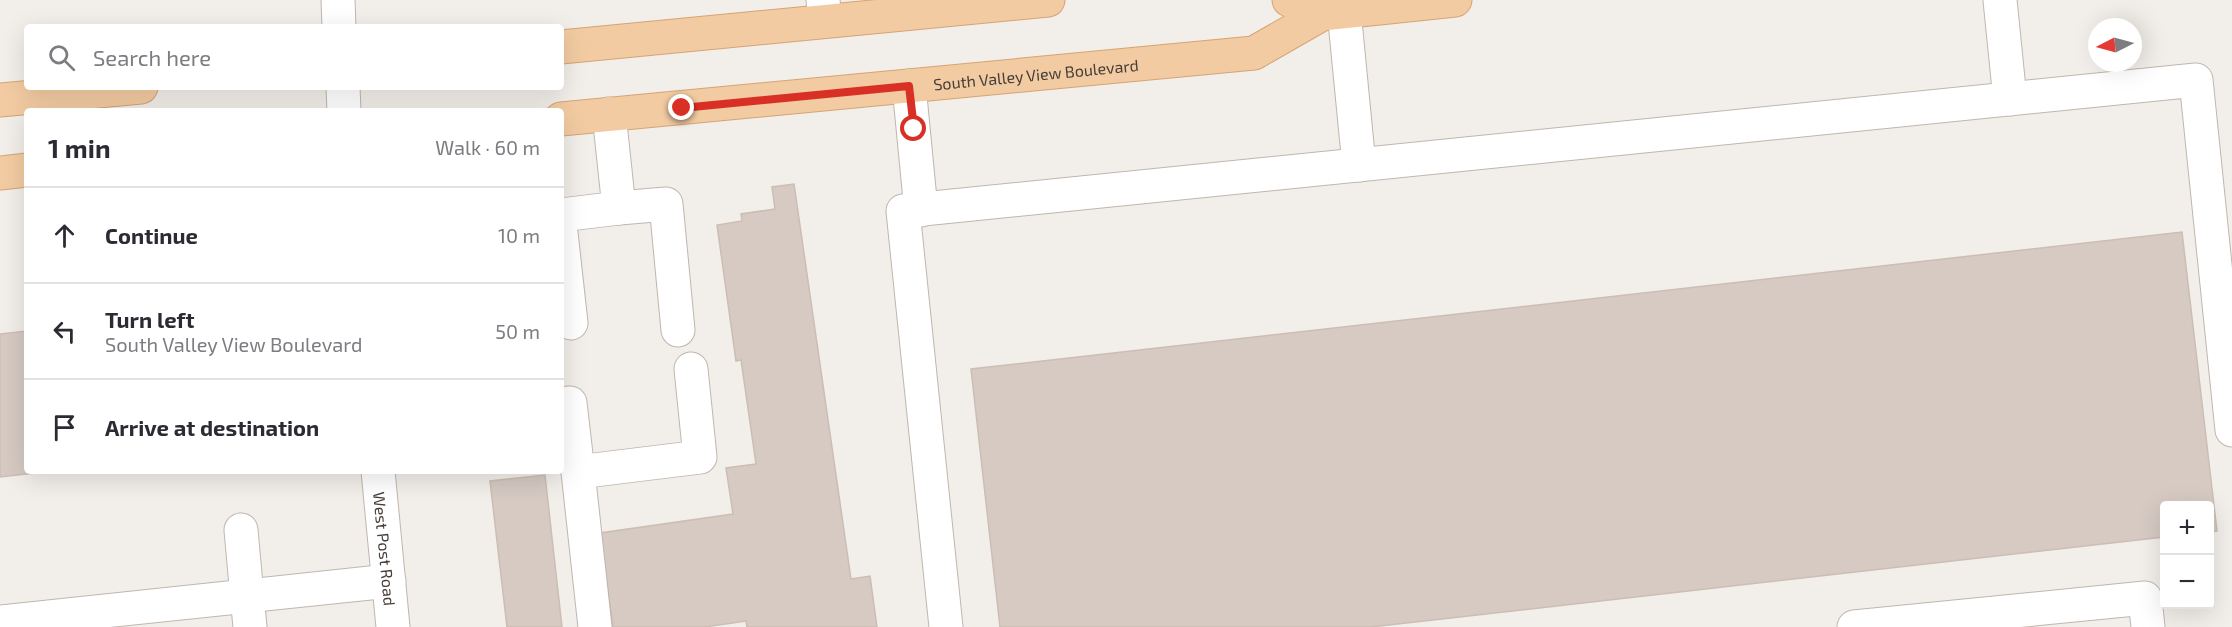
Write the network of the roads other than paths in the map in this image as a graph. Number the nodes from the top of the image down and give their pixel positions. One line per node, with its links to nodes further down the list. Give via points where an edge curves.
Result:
1 (338, 0): 8 (street)
2 (1048, 0): 7 (main road)
3 (1289, 0): 6 (main road, South Valley View Boulevard)
4 (1455, 0): 6 (main road, South Valley View Boulevard)
5 (2000, 0): 13 (street)
6 (1329, 8): 10 (main road, South Valley View Boulevard, via 1254,53); 18 (street)
7 (824, 11): 9 (main road)
8 (339, 24)
9 (564, 47)
10 (909, 86): 16 (main road, South Valley View Boulevard); 22 (street)
11 (108, 90): 14 (main road)
12 (343, 90): 15 (street)
13 (2010, 99): 18 (street); 29 (street, via 2196,80)
14 (0, 100)
15 (344, 108)
16 (609, 114): 17 (main road, South Valley View Boulevard); 21 (street)
17 (564, 119)
18 (1359, 165): 22 (street)
19 (24, 170): 20 (main road)
20 (0, 173)
21 (620, 208): 23 (street); 26 (street, via 666,204)
22 (921, 210): 38 (street, via 903,212)
23 (564, 215)
24 (564, 261): 25 (street)
25 (571, 323)
26 (678, 330)
27 (691, 369): 30 (street, via 700,457)
28 (564, 404): 30 (street, via 570,403)
29 (2232, 430)
30 (578, 472): 37 (street)
31 (378, 474): 33 (street, West Post Road)
32 (241, 530): 34 (street)
33 (389, 581): 34 (street); 36 (street, West Post Road)
34 (248, 612): 35 (street)
35 (0, 622)
36 (393, 627)
37 (595, 627)
38 (946, 627)
39 (1854, 627): 40 (street, via 2145,598)
40 (2148, 627)

